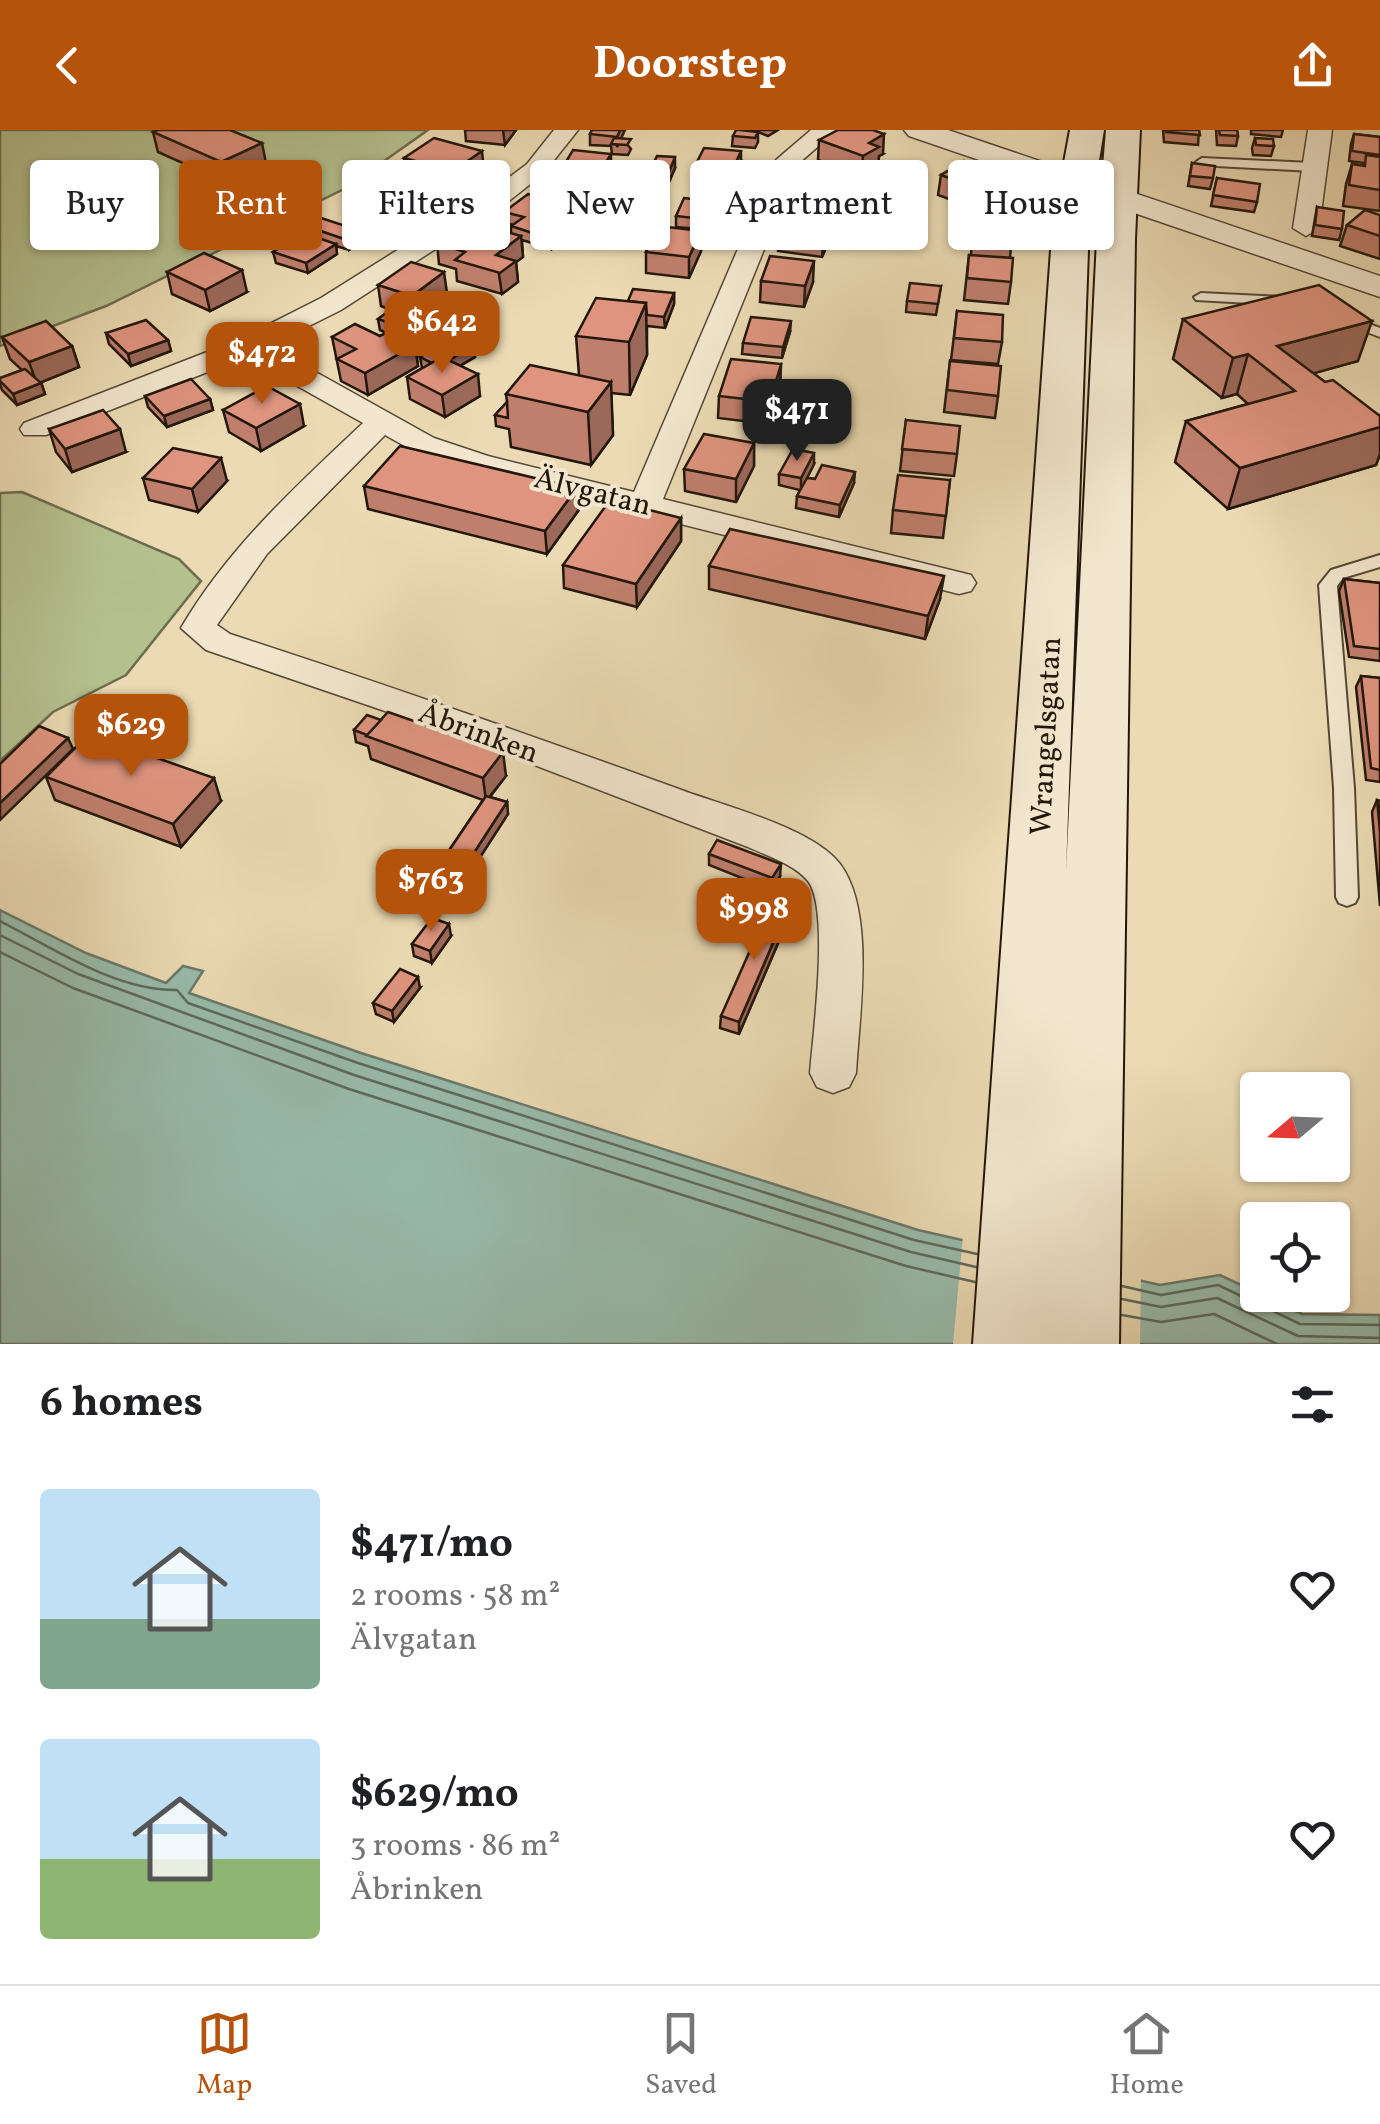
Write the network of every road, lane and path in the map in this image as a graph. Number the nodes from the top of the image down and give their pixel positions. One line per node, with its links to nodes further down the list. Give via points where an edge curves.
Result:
1 (566, 130): 20 (street, via 536,170 496,199 331,304)
2 (825, 130): 23 (street, via 788,160)
3 (918, 130): 7 (street)
4 (1087, 130): 8 (main road, Wrangelsgatan)
5 (1123, 130): 9 (main road, Wrangelsgatan)
6 (1320, 130): 11 (street)
7 (1011, 160)
8 (1094, 160)
9 (1111, 160)
10 (1202, 162): 11 (lane)
11 (1312, 167): 13 (street)
12 (1114, 194): 15 (street)
13 (1306, 228)
14 (1097, 250): 28 (main road, Wrangelsgatan)
15 (1380, 287)
16 (1202, 297): 17 (lane)
17 (1302, 304)
18 (1320, 310): 19 (lane)
19 (1380, 333)
20 (248, 346): 21 (street, Älvgatan); 22 (street)
21 (381, 422): 23 (street, Älvgatan, via 477,463); 27 (street, Åbrinken, via 255,552 198,628 218,642 477,729 802,855 827,876 834,894 839,960)
22 (35, 429)
23 (646, 504): 25 (street, Älvgatan)
24 (1380, 561): 26 (lane, via 1336,574 1328,585)
25 (960, 583)
26 (1347, 897)
27 (833, 1074)
28 (1059, 1077): 29 (main road, Wrangelsgatan); 30 (main road, Wrangelsgatan)
29 (1011, 1344)
30 (1081, 1344)

